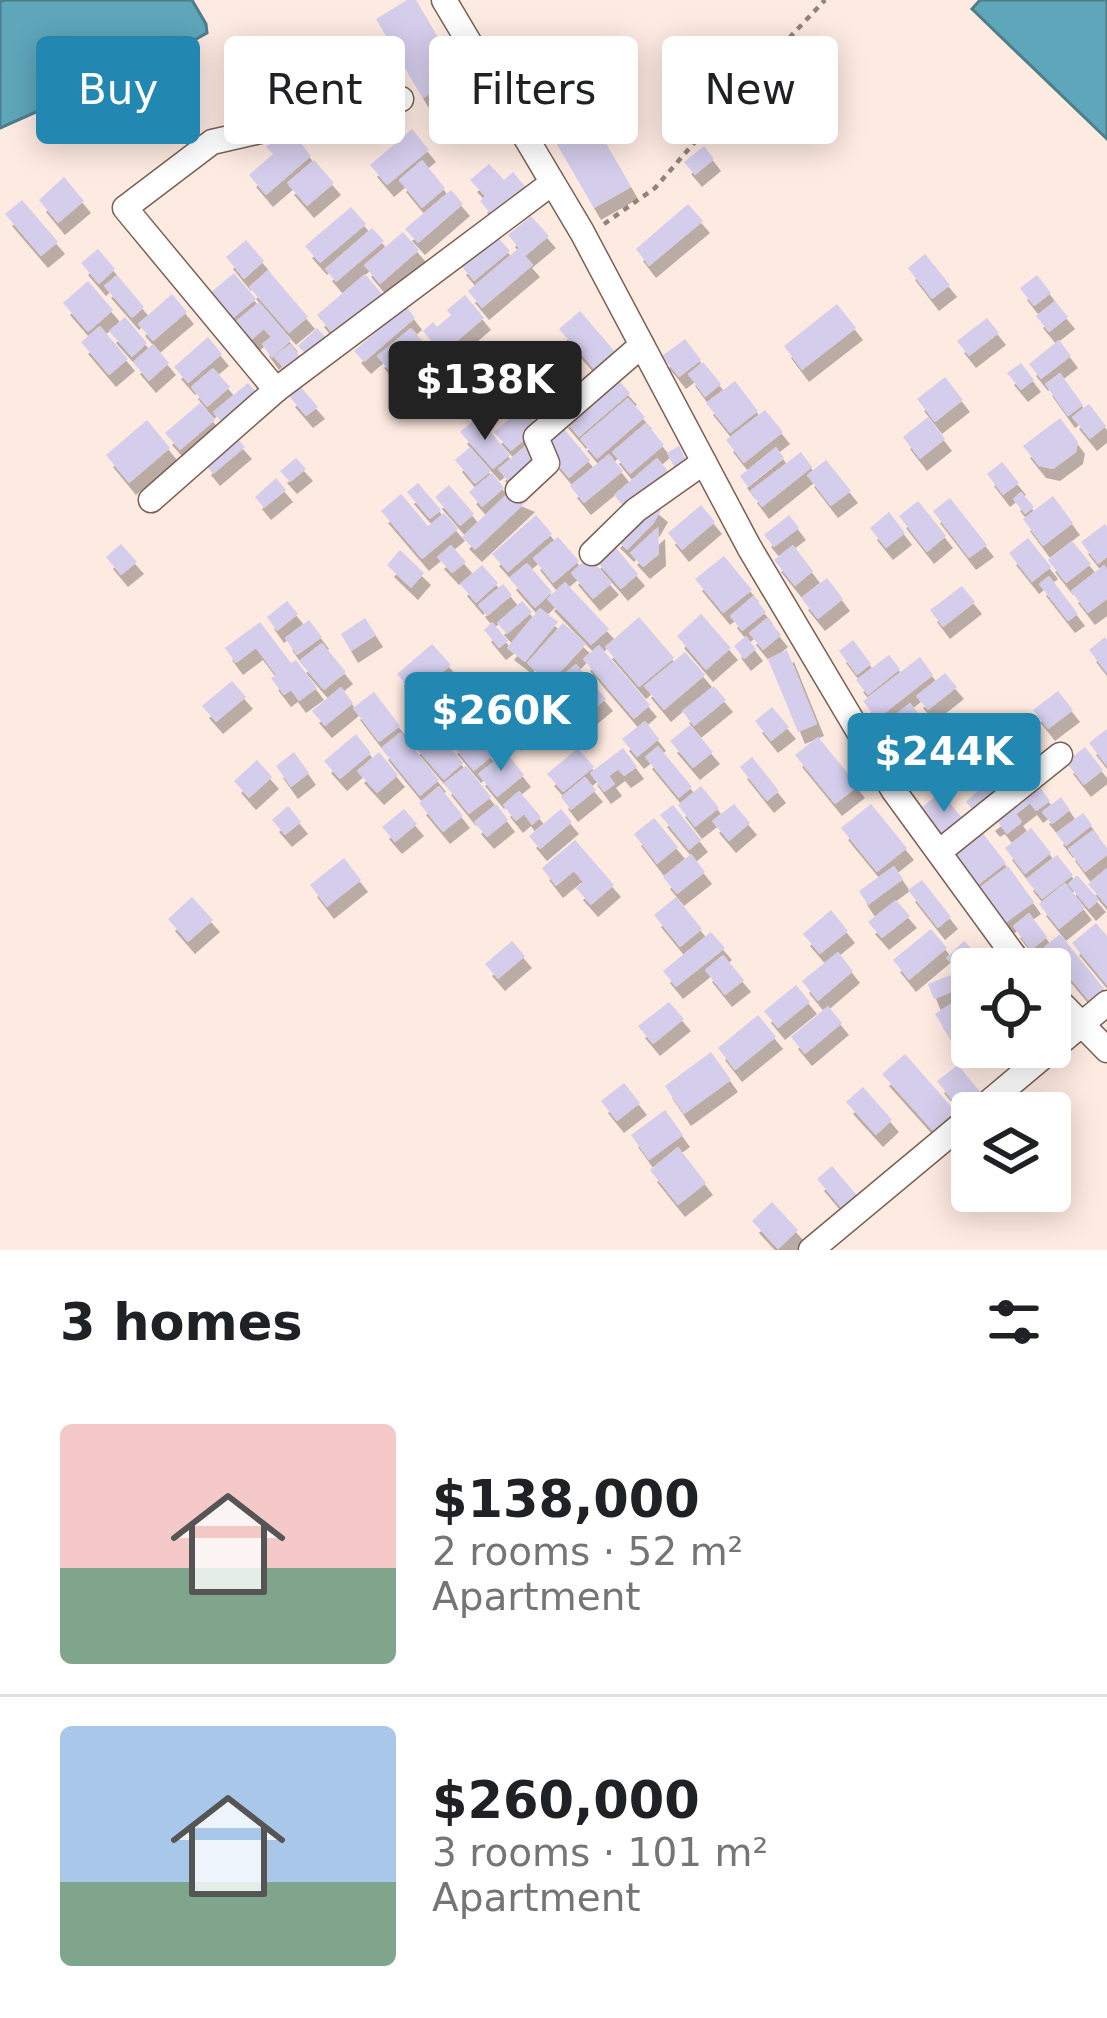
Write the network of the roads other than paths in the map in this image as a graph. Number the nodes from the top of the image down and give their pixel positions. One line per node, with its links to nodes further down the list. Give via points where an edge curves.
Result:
1 (444, 0): 3 (street)
2 (224, 139): 5 (street, via 124,208)
3 (552, 183): 4 (street); 5 (street)
4 (642, 345): 6 (street); 7 (street, via 536,437 547,463)
5 (276, 390): 8 (street)
6 (704, 462): 9 (street); 11 (street, via 894,791)
7 (518, 490)
8 (151, 500)
9 (592, 553)
10 (1060, 755): 11 (street)
11 (939, 852): 12 (street)
12 (1011, 948)
13 (1107, 1003): 15 (street)
14 (1071, 1013): 15 (street)
15 (1082, 1024): 16 (street); 17 (street)
16 (1107, 1050)
17 (1000, 1092)
18 (951, 1133): 19 (street)
19 (811, 1250)

